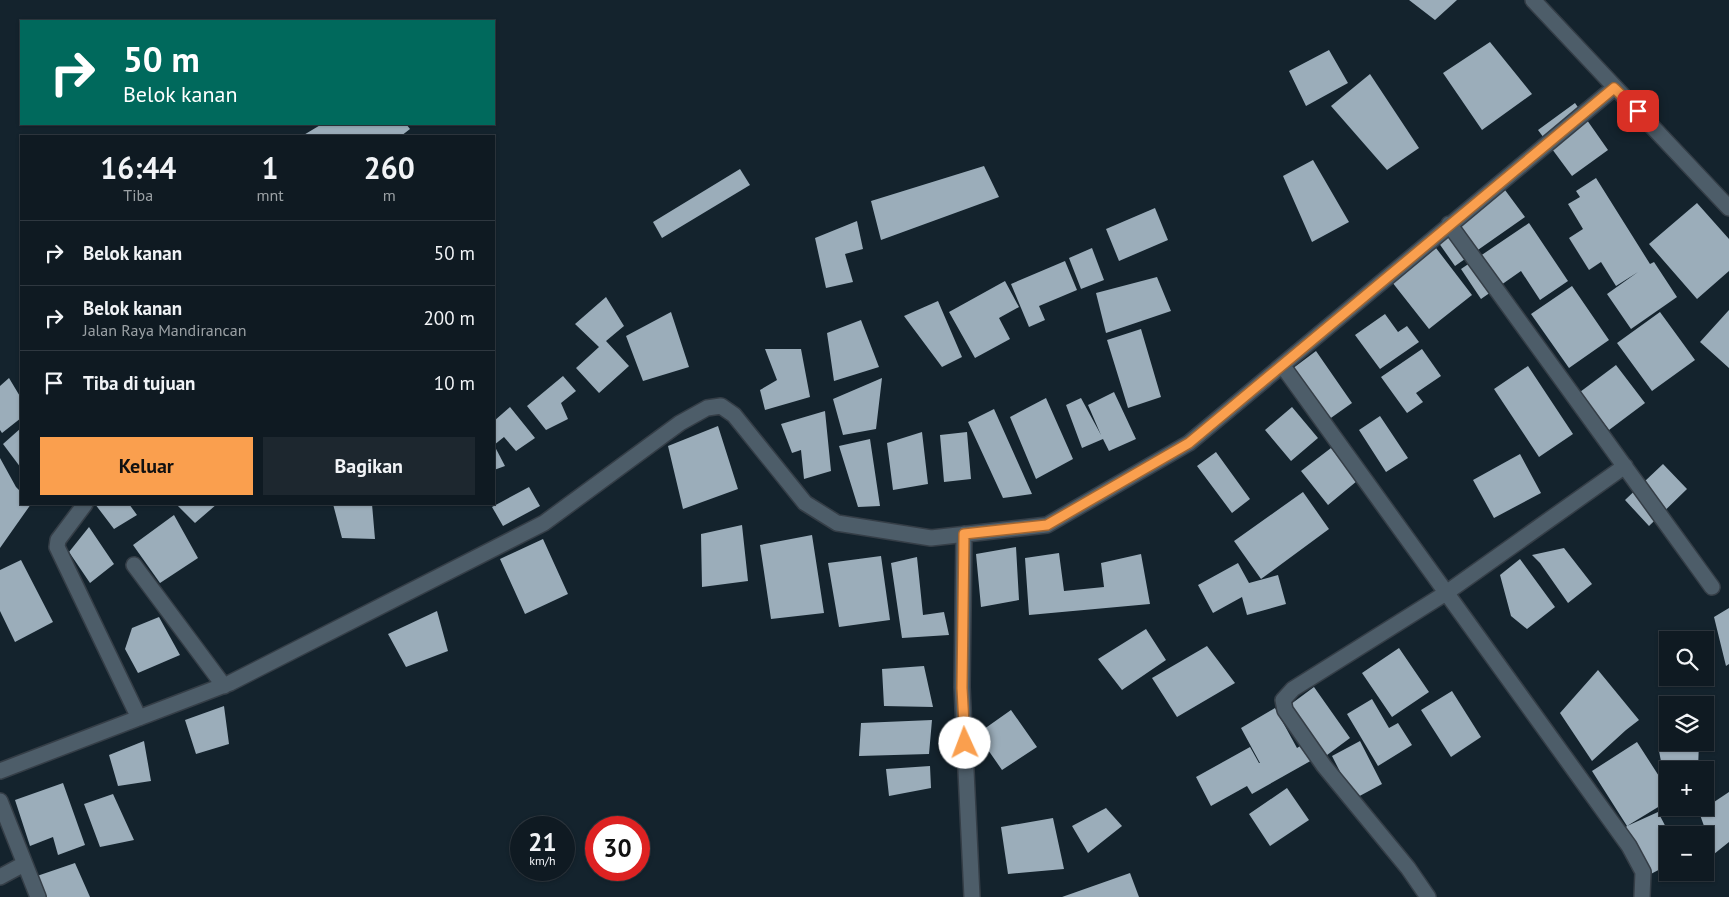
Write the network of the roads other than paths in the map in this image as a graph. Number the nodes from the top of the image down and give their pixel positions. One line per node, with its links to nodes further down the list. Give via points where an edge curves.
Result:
1 (1533, 0): 2 (street)
2 (1614, 88): 3 (street); 4 (street)
3 (1729, 208)
4 (1449, 224): 5 (street); 6 (street)
5 (1282, 366): 8 (street, via 1189,443 1047,525); 11 (street)
6 (1625, 466): 10 (street); 11 (street)
7 (84, 505): 13 (street, via 58,540 57,547)
8 (964, 534): 12 (street, via 931,538 837,523 805,503 734,415 721,406 707,408 680,423 544,523); 19 (street, via 962,688)
9 (134, 565): 12 (street)
10 (1712, 587)
11 (1446, 593): 20 (street, via 1292,689 1283,700 1285,710 1324,766); 21 (street, via 1629,846 1643,872)
12 (224, 686): 13 (street)
13 (139, 718): 14 (street)
14 (0, 771)
15 (0, 801): 16 (street)
16 (24, 864): 17 (street); 18 (street)
17 (0, 877)
18 (38, 897)
19 (972, 897)
20 (1428, 897)
21 (1642, 897)

